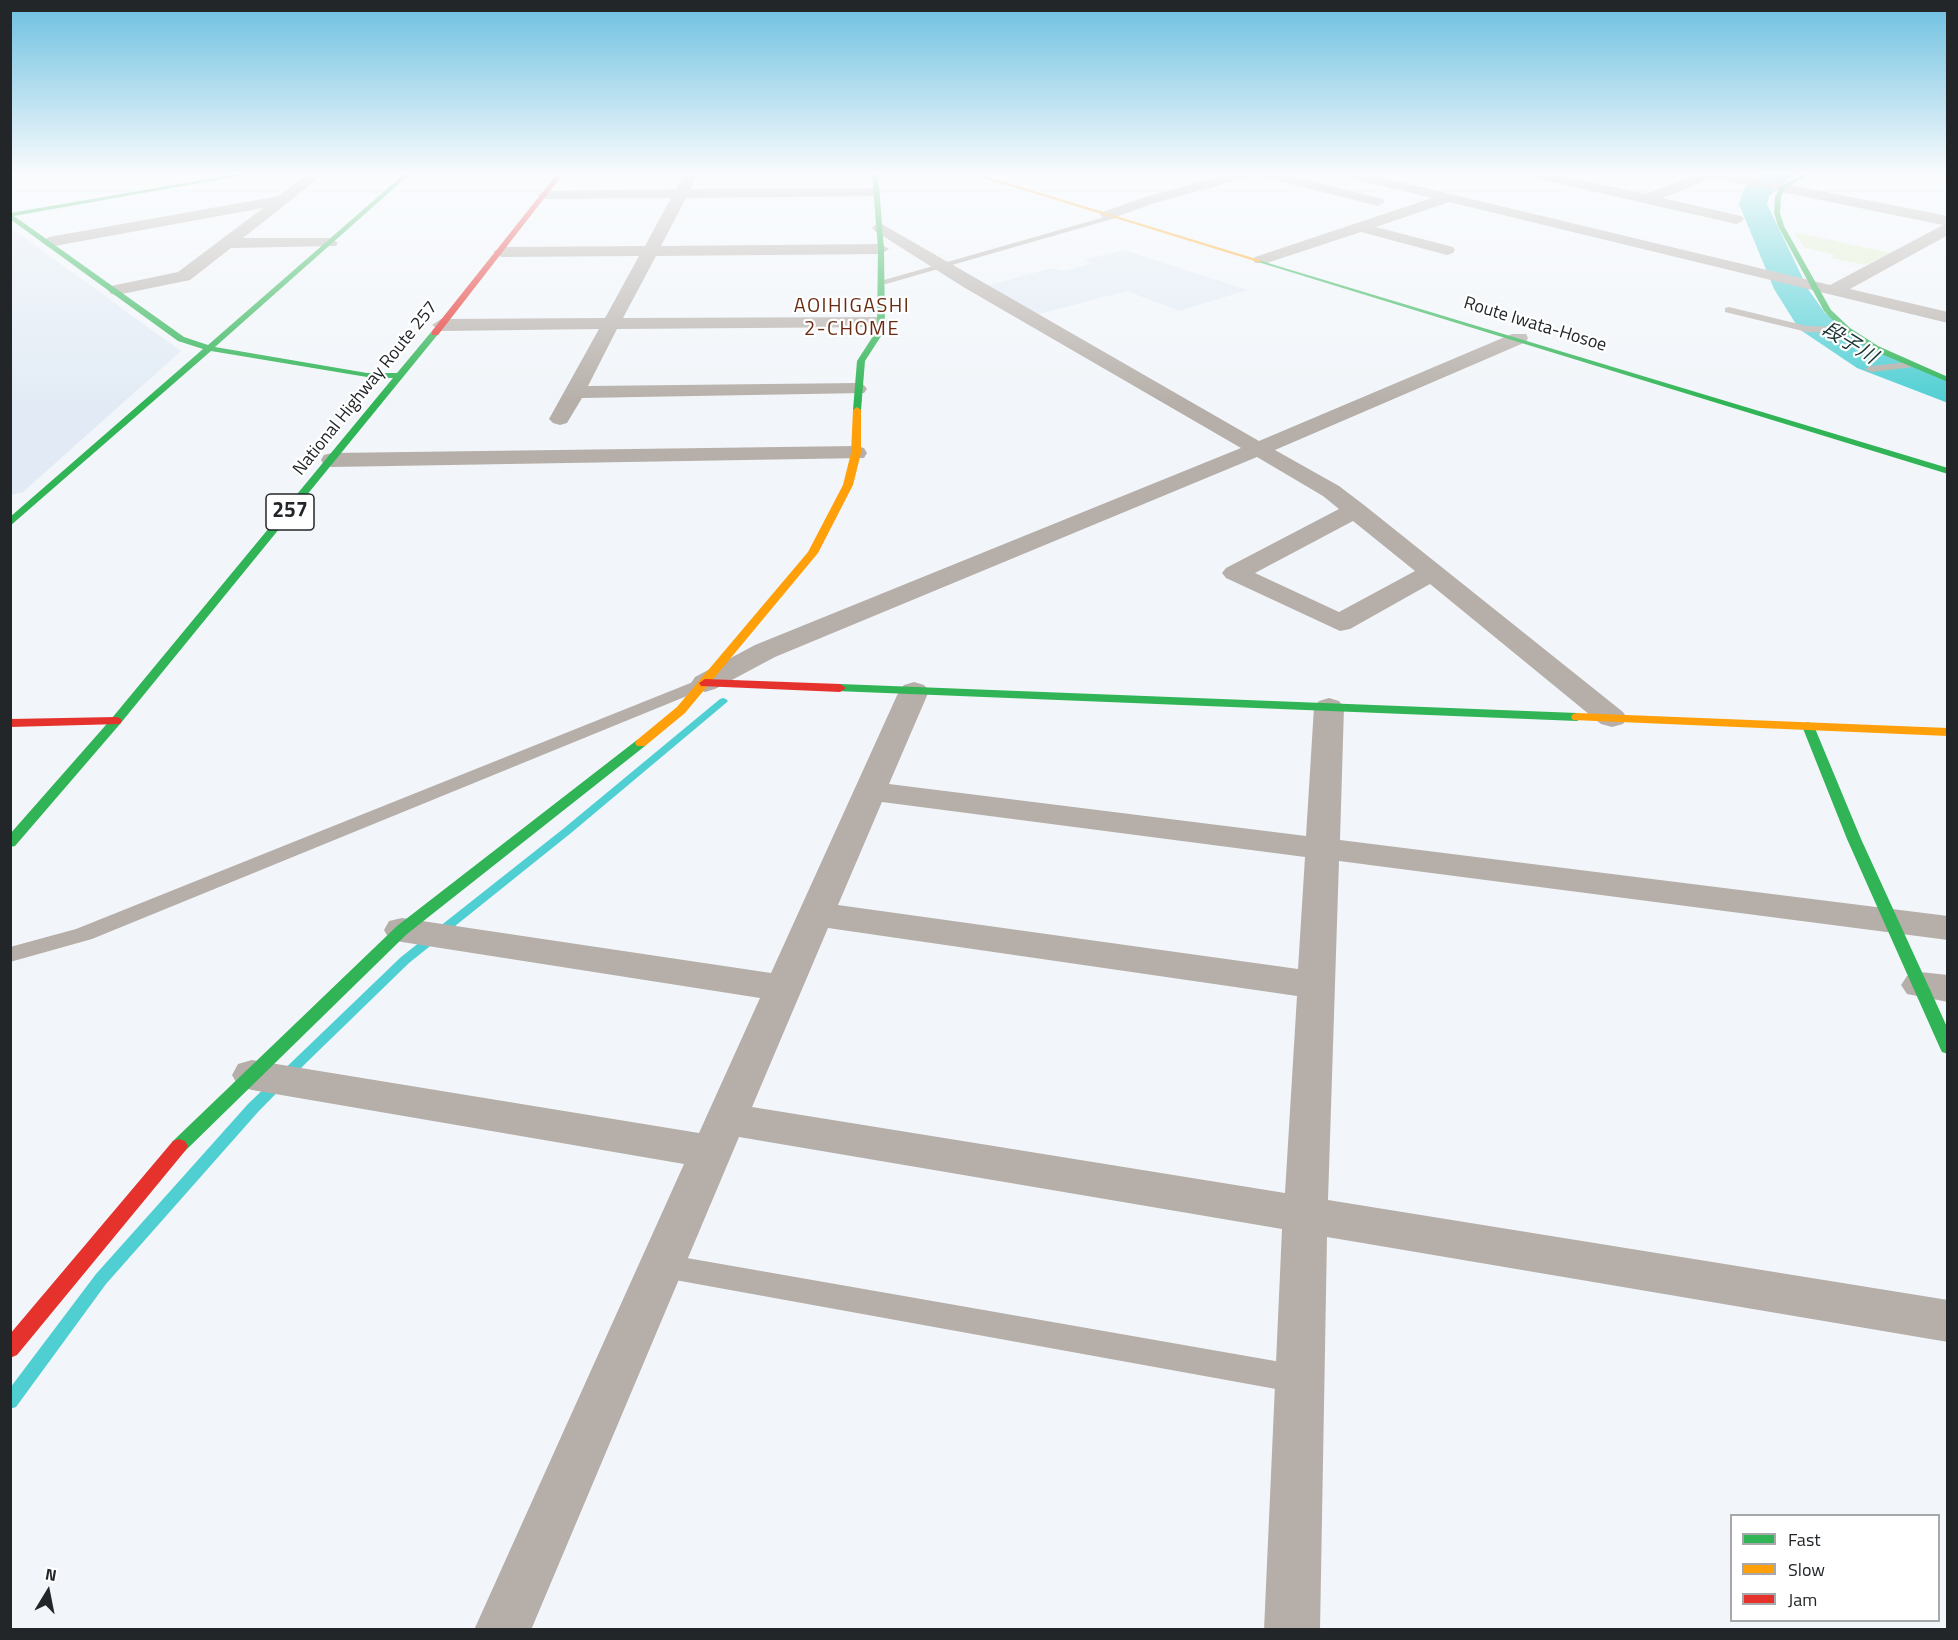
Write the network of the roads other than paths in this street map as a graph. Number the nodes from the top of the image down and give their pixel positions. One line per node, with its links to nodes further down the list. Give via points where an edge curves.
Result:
1 (61, 251): 19 (main road)
2 (218, 251): 19 (street, via 184,276)
3 (321, 251): 27 (main road)
4 (652, 251): 5 (street); 14 (street); 23 (street)
5 (660, 251)
6 (881, 251): 17 (main road)
7 (909, 251): 16 (street)
8 (988, 251): 16 (lane)
9 (1229, 251): 15 (main road, Route Iwata-Hosoe)
10 (1289, 251): 15 (street)
11 (1667, 251): 18 (street)
12 (1794, 251): 18 (main road)
13 (1907, 251): 18 (street, via 1838,289)
14 (501, 252): 24 (main road, National Highway Route 257 / 257)
15 (1261, 260): 26 (main road, Route Iwata-Hosoe)
16 (939, 264): 17 (lane); 35 (street)
17 (882, 282): 22 (main road)
18 (1813, 285): 21 (street); 25 (main road)
19 (117, 290): 27 (main road, via 181,339)
20 (1729, 310): 25 (lane, via 1807,329)
21 (1947, 318)
22 (881, 322): 23 (street); 32 (main road, via 881,330 861,361)
23 (613, 323): 24 (street); 33 (street)
24 (441, 325): 30 (main road, National Highway Route 257 / 257)
25 (1840, 330): 28 (main road)
26 (1519, 338): 35 (street); 38 (main road, Route Iwata-Hosoe)
27 (208, 348): 30 (main road, via 367,375); 40 (main road)
28 (1902, 365): 29 (lane); 31 (main road)
29 (1873, 369)
30 (400, 376): 37 (main road, National Highway Route 257 / 257)
31 (1947, 380)
32 (857, 388): 33 (street); 36 (main road)
33 (574, 392): 34 (street)
34 (560, 419)
35 (1258, 449): 39 (street, via 1308,475); 42 (street, via 765,651)
36 (856, 453): 37 (street); 42 (main road, via 848,485 813,553)
37 (332, 460): 46 (main road, National Highway Route 257 / 257)
38 (1947, 471)
39 (1356, 510): 41 (street); 41 (street, via 1235,573 1340,624)
40 (10, 524)
41 (1432, 572): 45 (street)
42 (705, 682): 43 (main road); 56 (main road, via 681,710 573,798); 57 (lane, via 84,934)
43 (914, 691): 44 (main road); 50 (street)
44 (1329, 707): 45 (main road); 52 (street)
45 (1612, 718): 48 (main road)
46 (116, 721): 47 (main road); 51 (main road, National Highway Route 257 / 257)
47 (10, 723)
48 (1808, 726): 49 (main road); 54 (main road)
49 (1947, 732)
50 (871, 791): 52 (street); 53 (street)
51 (10, 843)
52 (1321, 850): 54 (street); 58 (street)
53 (816, 914): 58 (street); 60 (street)
54 (1891, 921): 55 (street); 59 (main road)
55 (1947, 928)
56 (424, 934): 60 (street); 62 (main road)
57 (10, 955)
58 (1315, 985): 64 (street)
59 (1934, 987): 61 (main road)
60 (783, 988): 63 (street)
61 (1947, 1048)
62 (272, 1079): 63 (street); 67 (main road, via 180,1144)
63 (720, 1135): 64 (street); 65 (street)
64 (1305, 1215): 66 (street); 68 (street)
65 (664, 1266): 68 (lane); 69 (street)
66 (1947, 1321)
67 (10, 1349)
68 (1299, 1379): 70 (street)
69 (502, 1629)
70 (1292, 1629)

